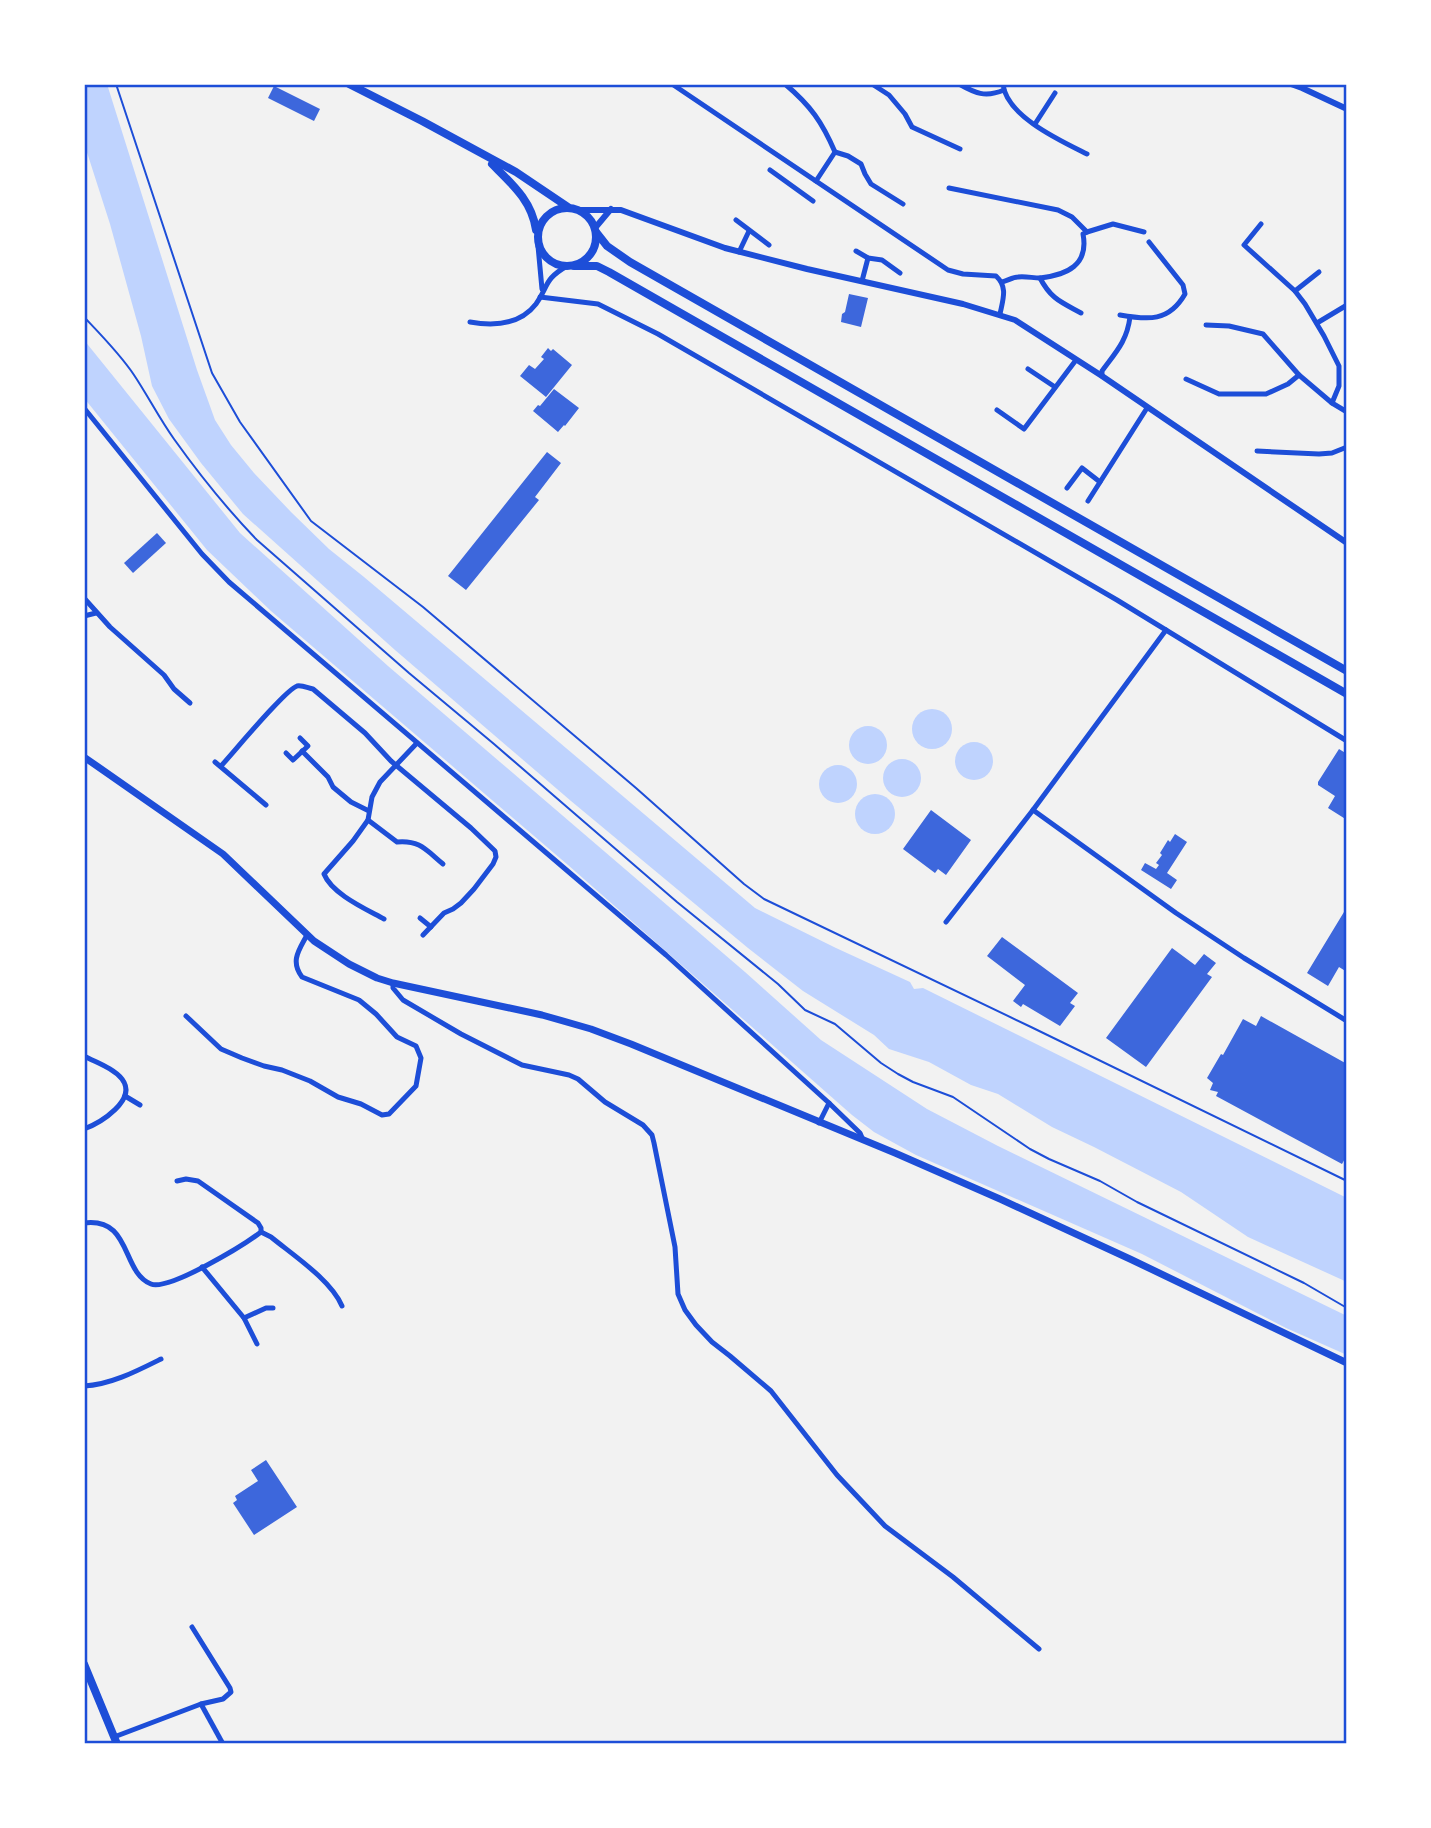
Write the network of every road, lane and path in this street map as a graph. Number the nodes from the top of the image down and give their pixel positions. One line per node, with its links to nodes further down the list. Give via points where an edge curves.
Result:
1 (116, 84): 108 (path, via 212,373 240,422 311,521 423,607 764,899)
2 (349, 84): 15 (main road)
3 (672, 84): 17 (street)
4 (785, 84): 13 (street, via 819,120)
5 (872, 84): 12 (street, via 889,95 912,127)
6 (959, 84): 8 (street, via 979,95 998,93)
7 (1291, 84): 10 (street)
8 (1003, 87): 11 (street, via 1010,102)
9 (1055, 93): 11 (street)
10 (1347, 109)
11 (1035, 124): 14 (street)
12 (960, 149)
13 (835, 152): 18 (street); 22 (street, via 861,164 871,184)
14 (1087, 154)
15 (485, 156): 23 (main road); 32 (main road, via 522,195 535,222)
16 (770, 170): 19 (street)
17 (802, 172): 18 (street); 19 (street)
18 (816, 181): 43 (street, via 948,270 996,276)
19 (791, 185): 21 (street)
20 (949, 188): 30 (street, via 1058,210)
21 (813, 201)
22 (902, 204)
23 (568, 207): 25 (main road); 32 (main road, via 552,210 541,220)
24 (611, 209): 25 (street); 28 (street); 36 (street)
25 (578, 210): 28 (main road)
26 (736, 220): 29 (street)
27 (1261, 225): 44 (street, via 1244,245)
28 (595, 230): 38 (main road, via 593,252 582,263); 76 (main road, via 607,246 630,262)
29 (749, 231): 34 (street); 36 (street)
30 (1087, 232): 31 (street, via 1113,224); 41 (street, via 1076,266)
31 (1144, 232)
32 (538, 242): 38 (main road, via 551,261); 45 (street)
33 (1149, 242): 51 (street, via 1185,294 1168,313 1154,319)
34 (769, 245)
35 (856, 251): 37 (street)
36 (740, 252): 42 (street)
37 (868, 258): 40 (street, via 882,260); 42 (street)
38 (570, 266): 45 (street, via 551,277); 77 (main road, via 597,266 609,272)
39 (1319, 272): 44 (street)
40 (900, 273)
41 (1040, 278): 43 (street); 47 (street, via 1048,292)
42 (862, 281): 48 (street)
43 (1002, 282): 48 (street)
44 (1295, 291): 53 (street)
45 (541, 295): 52 (street, via 519,318 497,325); 75 (street, via 598,304 658,334)
46 (1347, 305): 53 (street)
47 (1081, 313)
48 (1000, 314): 55 (street)
49 (1120, 316): 51 (street)
50 (84, 317): 114 (path, via 119,354 176,442 257,540 805,1010 835,1024 898,1074 953,1097 1030,1149)
51 (1130, 317): 58 (street, via 1124,343)
52 (470, 322)
53 (1317, 323): 61 (street, via 1339,366 1339,386)
54 (1206, 325): 57 (street, via 1263,334)
55 (1076, 360): 58 (street); 60 (street)
56 (1028, 369): 60 (street)
57 (1299, 375): 59 (street, via 1266,394 1219,394); 61 (street)
58 (1102, 376): 63 (street)
59 (1186, 379)
60 (1055, 387): 64 (street, via 1024,429)
61 (1332, 402): 65 (street)
62 (84, 408): 81 (street, via 210,564)
63 (1147, 408): 68 (street); 71 (street)
64 (997, 410)
65 (1347, 412)
66 (1347, 447): 67 (street, via 1319,454)
67 (1257, 451)
68 (1100, 481): 69 (street, via 1082,468); 70 (street)
69 (1067, 488)
70 (1088, 501)
71 (1347, 543)
72 (84, 598): 73 (street)
73 (96, 613): 74 (street); 78 (street)
74 (84, 616)
75 (1166, 630): 80 (street); 87 (street)
76 (1347, 671)
77 (1347, 694)
78 (190, 703)
79 (300, 738): 82 (street, via 308,746)
80 (1347, 741)
81 (417, 743): 85 (street); 102 (street, via 666,955)
82 (302, 751): 83 (street, via 293,760); 88 (street, via 333,787)
83 (286, 753)
84 (84, 757): 95 (main road, via 223,854)
85 (396, 765): 86 (street, via 313,689 296,687 218,764); 88 (street, via 380,782); 94 (street, via 495,851 496,858 474,889)
86 (266, 805)
87 (1033, 810): 93 (street); 99 (street, via 1176,913)
88 (369, 811): 89 (street)
89 (368, 820): 90 (street, via 397,842 418,844); 92 (street, via 324,874 336,890)
90 (443, 864)
91 (420, 918): 94 (street)
92 (384, 919)
93 (946, 922)
94 (430, 927): 96 (street)
95 (307, 935): 97 (main road, via 349,964); 98 (street, via 295,964 302,977 359,1000 397,1037 416,1046 421,1058 416,1086 389,1114 220,1049)
96 (423, 935)
97 (393, 983): 104 (main road, via 591,1029); 121 (street, via 397,995 423,1014 522,1065 578,1079 648,1130 675,1247 678,1294 695,1325 771,1391 837,1475 885,1526)
98 (186, 1016)
99 (1347, 1021)
100 (84, 1056): 101 (street, via 123,1080)
101 (125, 1096): 103 (street); 105 (street, via 105,1119)
102 (829, 1103): 104 (street); 106 (street)
103 (140, 1105)
104 (819, 1123): 106 (main road)
105 (84, 1129)
106 (863, 1140): 118 (main road, via 1055,1224)
107 (177, 1181): 110 (street, via 198,1181 258,1223)
108 (1347, 1181)
109 (84, 1223): 111 (street, via 105,1225 116,1234 138,1275 152,1284 173,1282)
110 (261, 1232): 111 (street); 112 (street, via 327,1283)
111 (202, 1267): 115 (street)
112 (342, 1306)
113 (273, 1308): 115 (street)
114 (1347, 1308)
115 (244, 1318): 116 (street)
116 (257, 1343)
117 (160, 1359): 119 (street, via 112,1380)
118 (1347, 1363)
119 (84, 1386)
120 (192, 1627): 123 (street, via 231,1692 223,1699)
121 (1039, 1649)
122 (84, 1664): 124 (main road)
123 (201, 1704): 124 (street); 125 (street)
124 (115, 1740)
125 (223, 1744)

